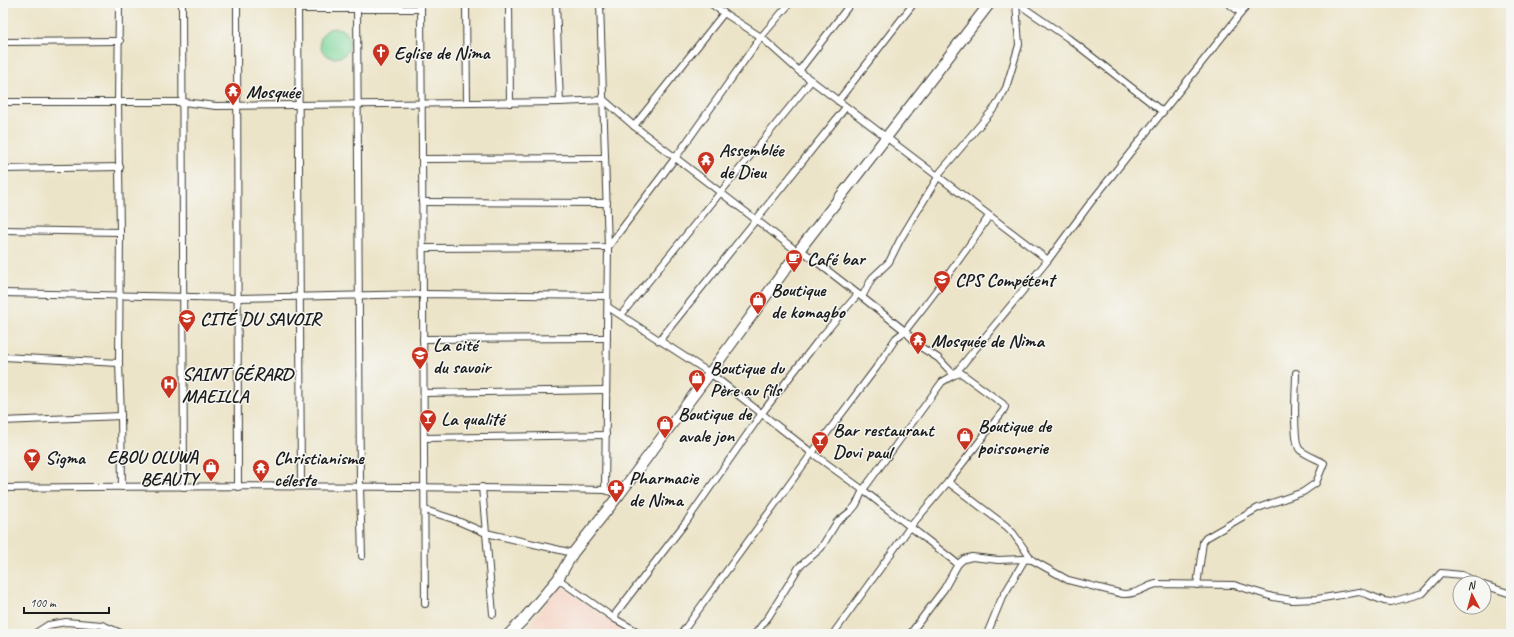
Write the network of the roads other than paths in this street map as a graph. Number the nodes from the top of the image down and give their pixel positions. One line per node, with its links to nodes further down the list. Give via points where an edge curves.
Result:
1 (119, 3): 22 (street)
2 (182, 3): 30 (street)
3 (237, 3): 36 (street)
4 (466, 3): 32 (street)
5 (509, 3): 33 (street)
6 (556, 3): 31 (street)
7 (600, 3): 26 (street)
8 (710, 3): 20 (street)
9 (790, 3): 21 (street)
10 (851, 3): 24 (street)
11 (914, 3): 27 (street)
12 (990, 3): 41 (main road)
13 (1017, 3): 39 (street, via 1068,38); 47 (street, via 1019,45 1006,88 996,106)
14 (1228, 3): 19 (street)
15 (1249, 3): 19 (street)
16 (298, 6): 17 (street); 37 (street)
17 (357, 6): 18 (street); 34 (street)
18 (421, 6): 35 (street)
19 (1241, 13): 39 (street)
20 (724, 14): 21 (street); 40 (street)
21 (761, 37): 24 (street); 42 (street)
22 (120, 41): 23 (street); 29 (street)
23 (3, 42)
24 (799, 71): 25 (street)
25 (811, 81): 27 (street); 48 (street)
26 (604, 100): 31 (street); 40 (street); 43 (street)
27 (838, 101): 38 (street)
28 (3, 102): 29 (street)
29 (118, 102): 30 (street); 45 (street)
30 (182, 102): 36 (street, via 216,106); 65 (street)
31 (560, 102): 33 (street)
32 (467, 103): 33 (street); 35 (street)
33 (510, 103)
34 (358, 104): 35 (street); 37 (street); 61 (street)
35 (422, 104): 44 (street)
36 (238, 105): 37 (street); 67 (street)
37 (298, 105): 66 (street)
38 (846, 107): 41 (street); 52 (street)
39 (1163, 112): 58 (street)
40 (634, 126): 42 (street)
41 (885, 137): 47 (street); 57 (main road)
42 (676, 157): 48 (street); 55 (street)
43 (605, 158): 44 (street); 50 (street)
44 (422, 159): 49 (street)
45 (120, 167): 46 (street); 54 (street)
46 (3, 169)
47 (937, 177): 51 (street); 64 (street, via 889,262 872,278)
48 (720, 193): 52 (street); 69 (street)
49 (422, 202): 50 (street); 56 (street)
50 (607, 203): 55 (street)
51 (989, 216): 58 (street); 71 (street, via 952,272)
52 (756, 220): 57 (street); 75 (street)
53 (3, 230): 54 (street)
54 (120, 232): 62 (street)
55 (608, 247): 56 (street); 63 (street)
56 (423, 248): 60 (street)
57 (799, 250): 64 (street); 78 (main road)
58 (1048, 260): 80 (street)
59 (3, 293): 62 (street)
60 (423, 294): 61 (street); 63 (street); 74 (street)
61 (360, 295): 66 (street); 94 (street)
62 (120, 296): 65 (street); 77 (street)
63 (607, 296): 68 (street)
64 (860, 296): 70 (street); 83 (street, via 817,342)
65 (183, 297): 67 (street); 92 (street)
66 (299, 297): 67 (street); 90 (street)
67 (238, 298): 93 (street)
68 (608, 306): 69 (street); 72 (street)
69 (621, 315): 75 (street)
70 (897, 324): 71 (street); 73 (street)
71 (905, 331): 73 (street); 80 (street)
72 (607, 338): 74 (street); 81 (street)
73 (896, 338): 88 (street)
74 (423, 339): 82 (street)
75 (659, 341): 78 (street)
76 (3, 357): 77 (street)
77 (119, 363): 84 (street)
78 (710, 373): 83 (street); 100 (main road)
79 (1296, 373): 111 (street, via 1297,444 1300,449 1324,463 1320,476 1316,483 1303,492 1258,508 1206,538 1203,542)
80 (954, 375): 89 (street, via 961,373 1004,407); 99 (street, via 942,382)
81 (606, 390): 82 (street); 86 (street)
82 (424, 393): 87 (street)
83 (762, 413): 88 (street); 116 (street, via 686,522 616,614)
84 (122, 416): 85 (street); 91 (street)
85 (3, 421)
86 (606, 435): 87 (street); 98 (street)
87 (424, 438): 95 (street)
88 (812, 453): 99 (street); 121 (street)
89 (948, 482): 102 (street); 107 (street, via 1006,526)
90 (301, 486): 93 (street); 94 (street)
91 (122, 487): 92 (street); 97 (street)
92 (184, 487): 93 (street)
93 (238, 487)
94 (360, 487): 95 (street); 105 (street)
95 (424, 487): 96 (street); 101 (street)
96 (482, 487): 98 (street); 103 (street)
97 (3, 488)
98 (605, 490): 100 (street)
99 (863, 490): 102 (street); 122 (street, via 851,511 837,522 821,548 799,567)
100 (619, 496): 104 (main road)
101 (425, 510): 103 (street); 114 (street)
102 (910, 527): 108 (street); 123 (street)
103 (486, 533): 104 (street); 115 (street)
104 (573, 553): 110 (main road)
105 (362, 556)
106 (1024, 559): 107 (street); 108 (street, via 998,560 972,556); 125 (street, via 1001,600)
107 (1032, 560): 111 (street, via 1068,580 1123,594 1131,595 1156,584)
108 (958, 564): 124 (street, via 944,589)
109 (1462, 575): 111 (street, via 1441,573 1423,593 1391,602 1359,592 1318,599 1292,600 1234,585)
110 (558, 579): 116 (street); 119 (main road)
111 (1197, 585)
112 (1492, 588): 113 (street)
113 (1511, 594)
114 (425, 604)
115 (493, 614)
116 (615, 619): 120 (street)
117 (34, 634): 118 (street, via 48,625 66,622 102,624)
118 (123, 634)
119 (509, 634)
120 (642, 634)
121 (681, 634)
122 (755, 634)
123 (833, 634)
124 (910, 634)
125 (987, 634)

